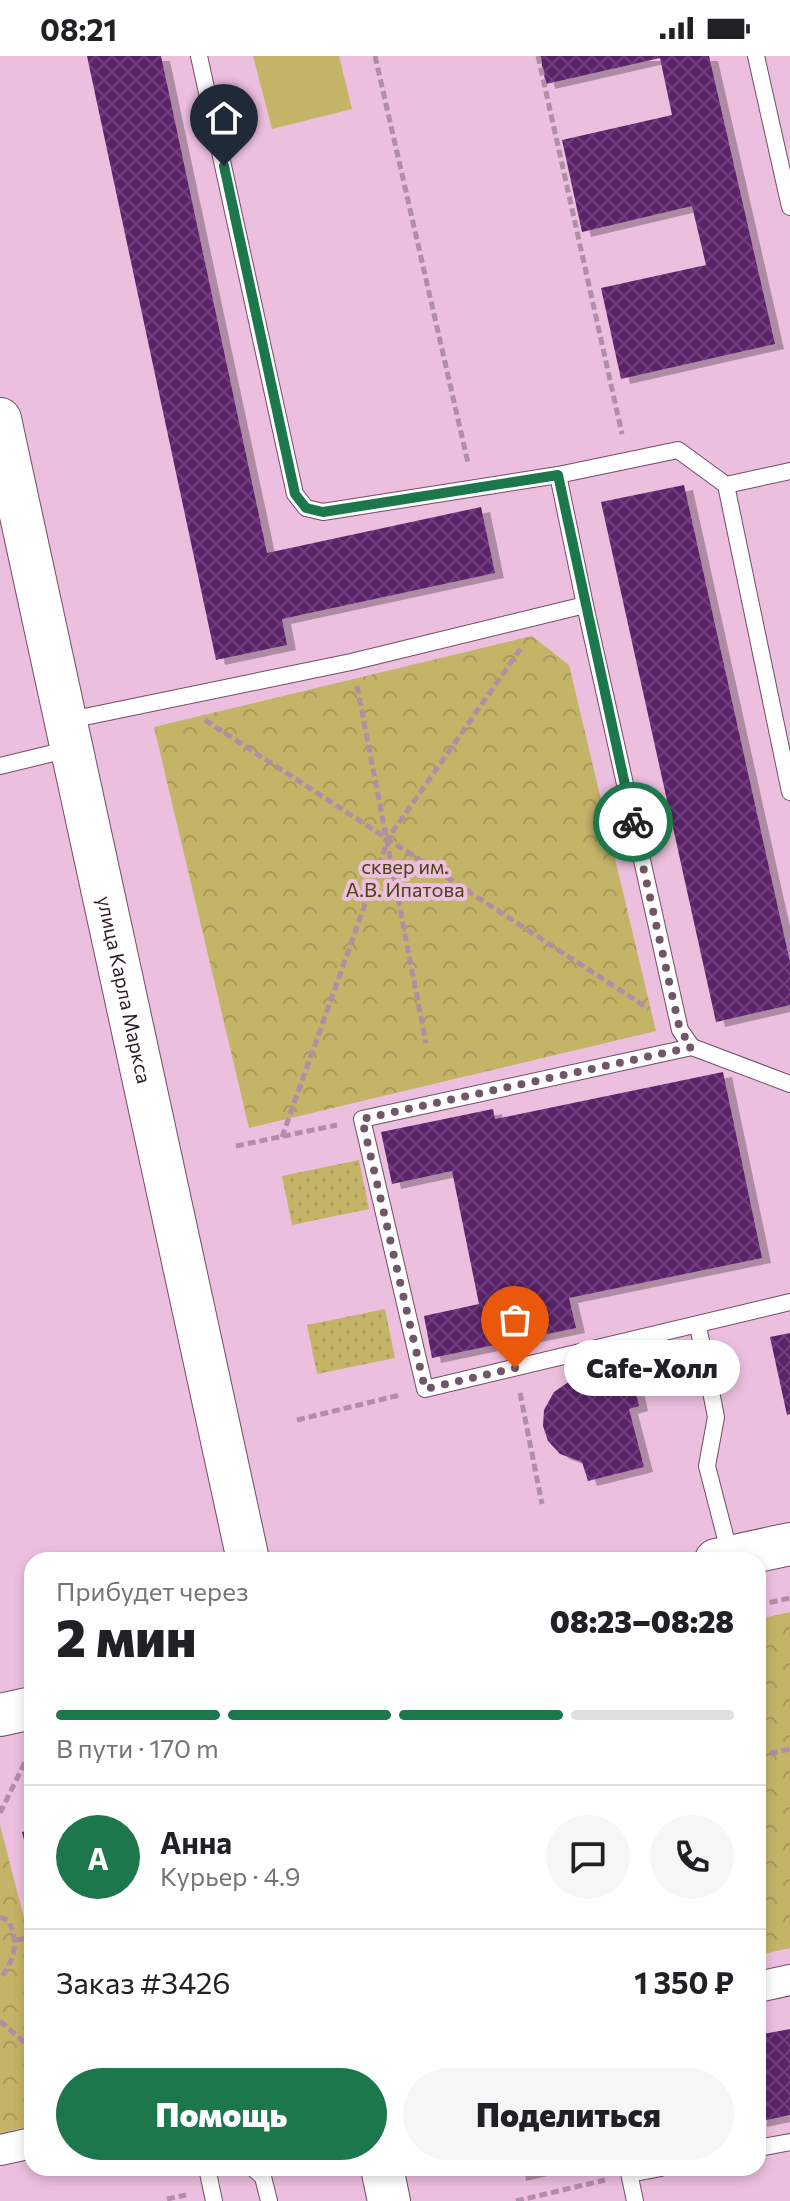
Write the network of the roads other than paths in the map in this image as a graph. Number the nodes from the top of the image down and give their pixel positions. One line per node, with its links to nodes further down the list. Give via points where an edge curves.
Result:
1 (199, 56): 6 (lane, via 295,494 306,508 323,512)
2 (756, 56): 3 (lane)
3 (790, 207)
4 (0, 419): 9 (street, улица Карла Маркса)
5 (790, 471): 7 (lane)
6 (558, 475): 7 (lane, via 678,450); 8 (lane)
7 (726, 485): 11 (lane)
8 (585, 605): 9 (lane, via 351,662 171,698); 12 (lane, via 680,1030)
9 (68, 735): 10 (lane); 17 (street, улица Карла Маркса)
10 (0, 766)
11 (790, 792)
12 (692, 1047): 13 (lane); 15 (lane, via 362,1119 425,1389)
13 (790, 1084)
14 (790, 1302): 15 (lane)
15 (698, 1326): 18 (lane, via 716,1417 707,1466)
16 (790, 1544): 19 (street)
17 (246, 1552)
18 (722, 1552)
19 (752, 1552)
20 (24, 1710): 21 (street)
21 (0, 1715)
22 (790, 1980): 23 (street)
23 (766, 1985)
24 (790, 2142): 26 (lane)
25 (24, 2145): 27 (street)
26 (766, 2146)
27 (0, 2150)
28 (209, 2176): 32 (lane)
29 (262, 2176): 33 (lane)
30 (384, 2176): 34 (street)
31 (630, 2176): 35 (lane)
32 (214, 2201)
33 (269, 2201)
34 (389, 2201)
35 (635, 2201)

